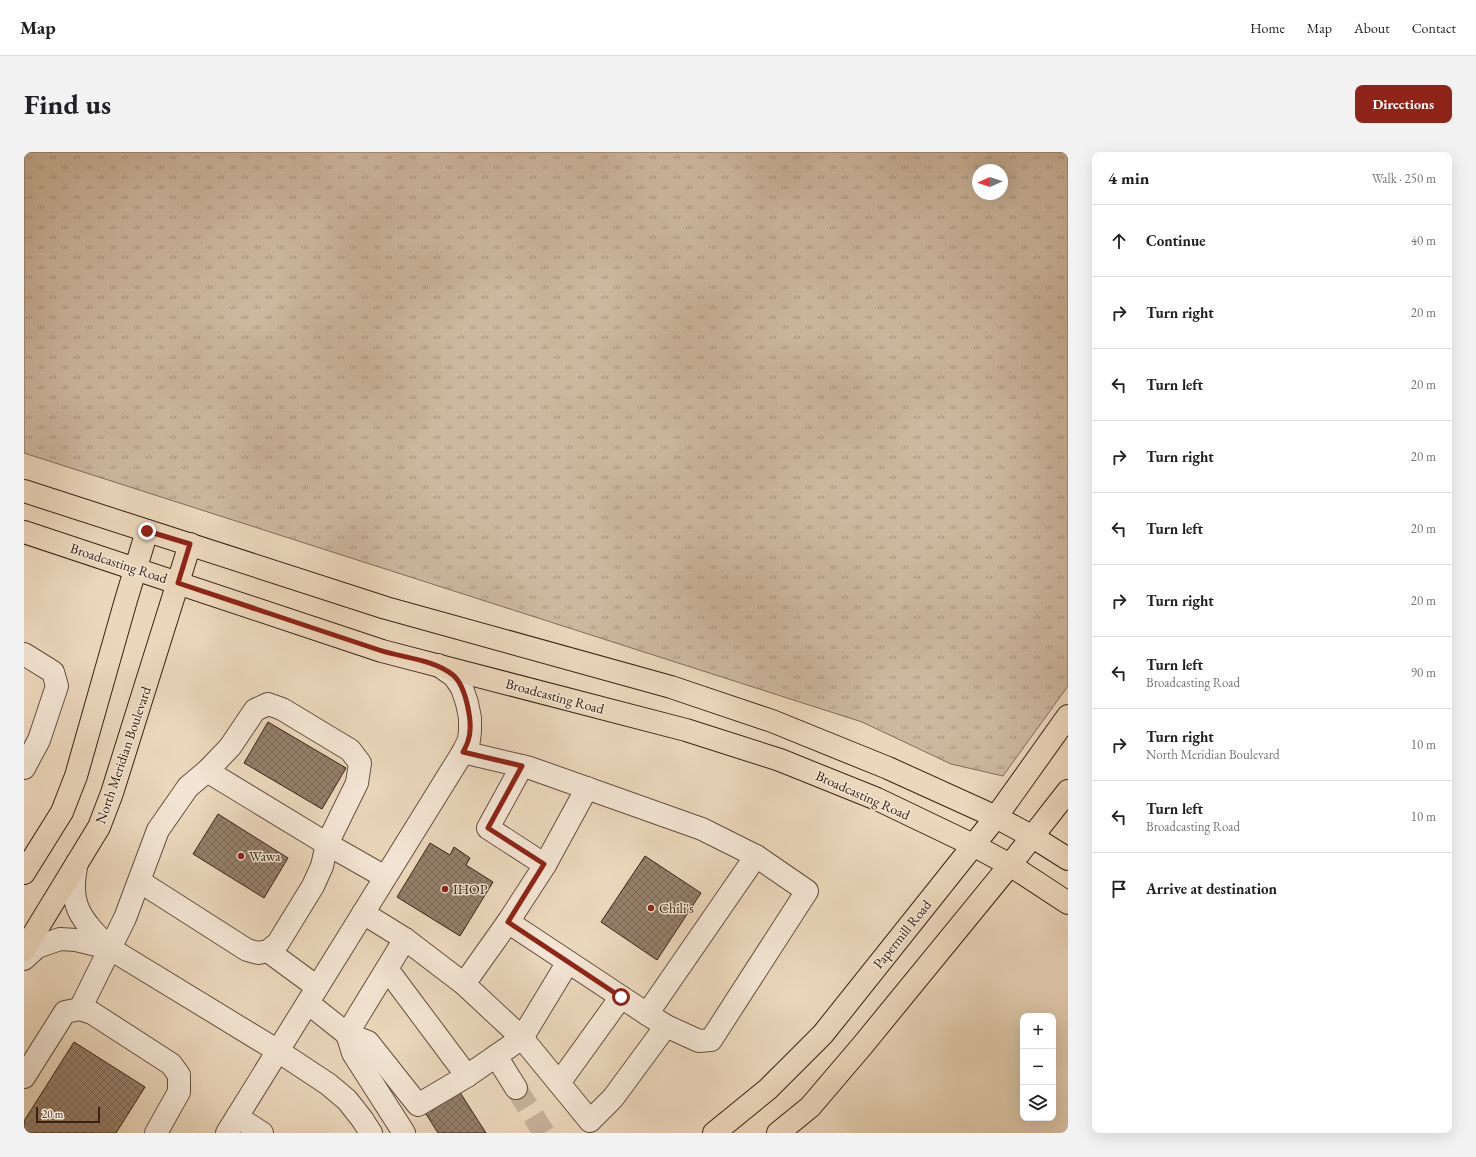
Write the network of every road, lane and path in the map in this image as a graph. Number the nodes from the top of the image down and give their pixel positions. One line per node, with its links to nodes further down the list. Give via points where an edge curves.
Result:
1 (24, 491): 2 (main road)
2 (147, 531): 4 (main road); 5 (main road)
3 (24, 532): 5 (main road, Broadcasting Road)
4 (190, 544): 6 (main road, North Meridian Boulevard); 16 (main road, via 386,608 671,687 772,721 888,768)
5 (135, 569): 6 (main road, Broadcasting Road); 20 (main road, via 76,776 62,812)
6 (178, 583): 8 (main road, Broadcasting Road, via 382,651); 23 (main road, North Meridian Boulevard, via 112,793 99,827)
7 (24, 654): 12 (lane, via 53,672 57,686 39,740)
8 (438, 665): 10 (lane, via 454,676 462,688 467,703 470,731); 19 (main road, Broadcasting Road, via 686,730 780,760 877,799)
9 (1068, 716): 16 (main road, Papermill Road)
10 (463, 752): 11 (lane); 27 (lane)
11 (522, 766): 14 (lane); 24 (lane, via 488,828)
12 (24, 768)
13 (207, 771): 18 (lane); 18 (lane, via 230,747 255,710 268,704 282,709 350,750 360,764 357,783); 28 (lane, via 188,787 158,830)
14 (586, 788): 21 (lane, via 702,829); 24 (lane)
15 (1068, 791): 17 (main road)
16 (996, 817): 17 (main road); 19 (main road, Papermill Road)
17 (1033, 837): 22 (main road); 25 (main road)
18 (327, 844): 27 (lane); 35 (lane, via 322,866 313,886 278,943)
19 (973, 845): 25 (main road, Broadcasting Road); 58 (main road, Papermill Road, via 823,1034 768,1089)
20 (32, 850): 26 (main road)
21 (756, 856): 43 (lane); 44 (lane, via 806,891 711,1040 699,1041)
22 (1068, 859)
23 (77, 863): 33 (lane, via 73,880 79,910 87,924); 34 (main road, North Meridian Boulevard)
24 (544, 864): 31 (lane)
25 (1010, 866): 29 (main road, Broadcasting Road); 59 (main road, via 810,1107)
26 (24, 873)
27 (386, 877): 30 (lane)
28 (139, 881): 33 (lane); 35 (lane, via 247,950 258,953)
29 (1068, 903)
30 (364, 913): 32 (lane); 40 (lane)
31 (508, 922): 37 (lane); 39 (lane)
32 (405, 939): 38 (lane); 39 (lane)
33 (109, 948): 36 (lane, via 60,939 37,947); 42 (lane); 47 (lane)
34 (24, 950)
35 (268, 951): 40 (lane)
36 (24, 959)
37 (568, 962): 41 (lane); 46 (lane)
38 (387, 969): 45 (lane); 49 (lane)
39 (464, 984): 46 (lane)
40 (313, 995): 45 (lane); 47 (lane)
41 (621, 997): 43 (lane); 51 (lane)
42 (80, 1009): 50 (lane, via 65,1012); 54 (lane, via 92,1013 171,1064 180,1075 179,1092)
43 (647, 1014): 44 (lane)
44 (666, 1026): 51 (lane, via 613,1098 590,1121)
45 (347, 1034): 49 (lane, via 368,1042 418,1105); 57 (lane, via 353,1053)
46 (522, 1038): 48 (lane); 51 (lane)
47 (278, 1051): 53 (lane); 56 (lane, via 328,1084 347,1100)
48 (496, 1056): 49 (lane); 52 (lane)
49 (467, 1076)
50 (24, 1077)
51 (559, 1083)
52 (516, 1088)
53 (232, 1125): 55 (lane)
54 (156, 1133)
55 (262, 1133)
56 (371, 1133)
57 (404, 1133)
58 (714, 1133)
59 (778, 1133)

